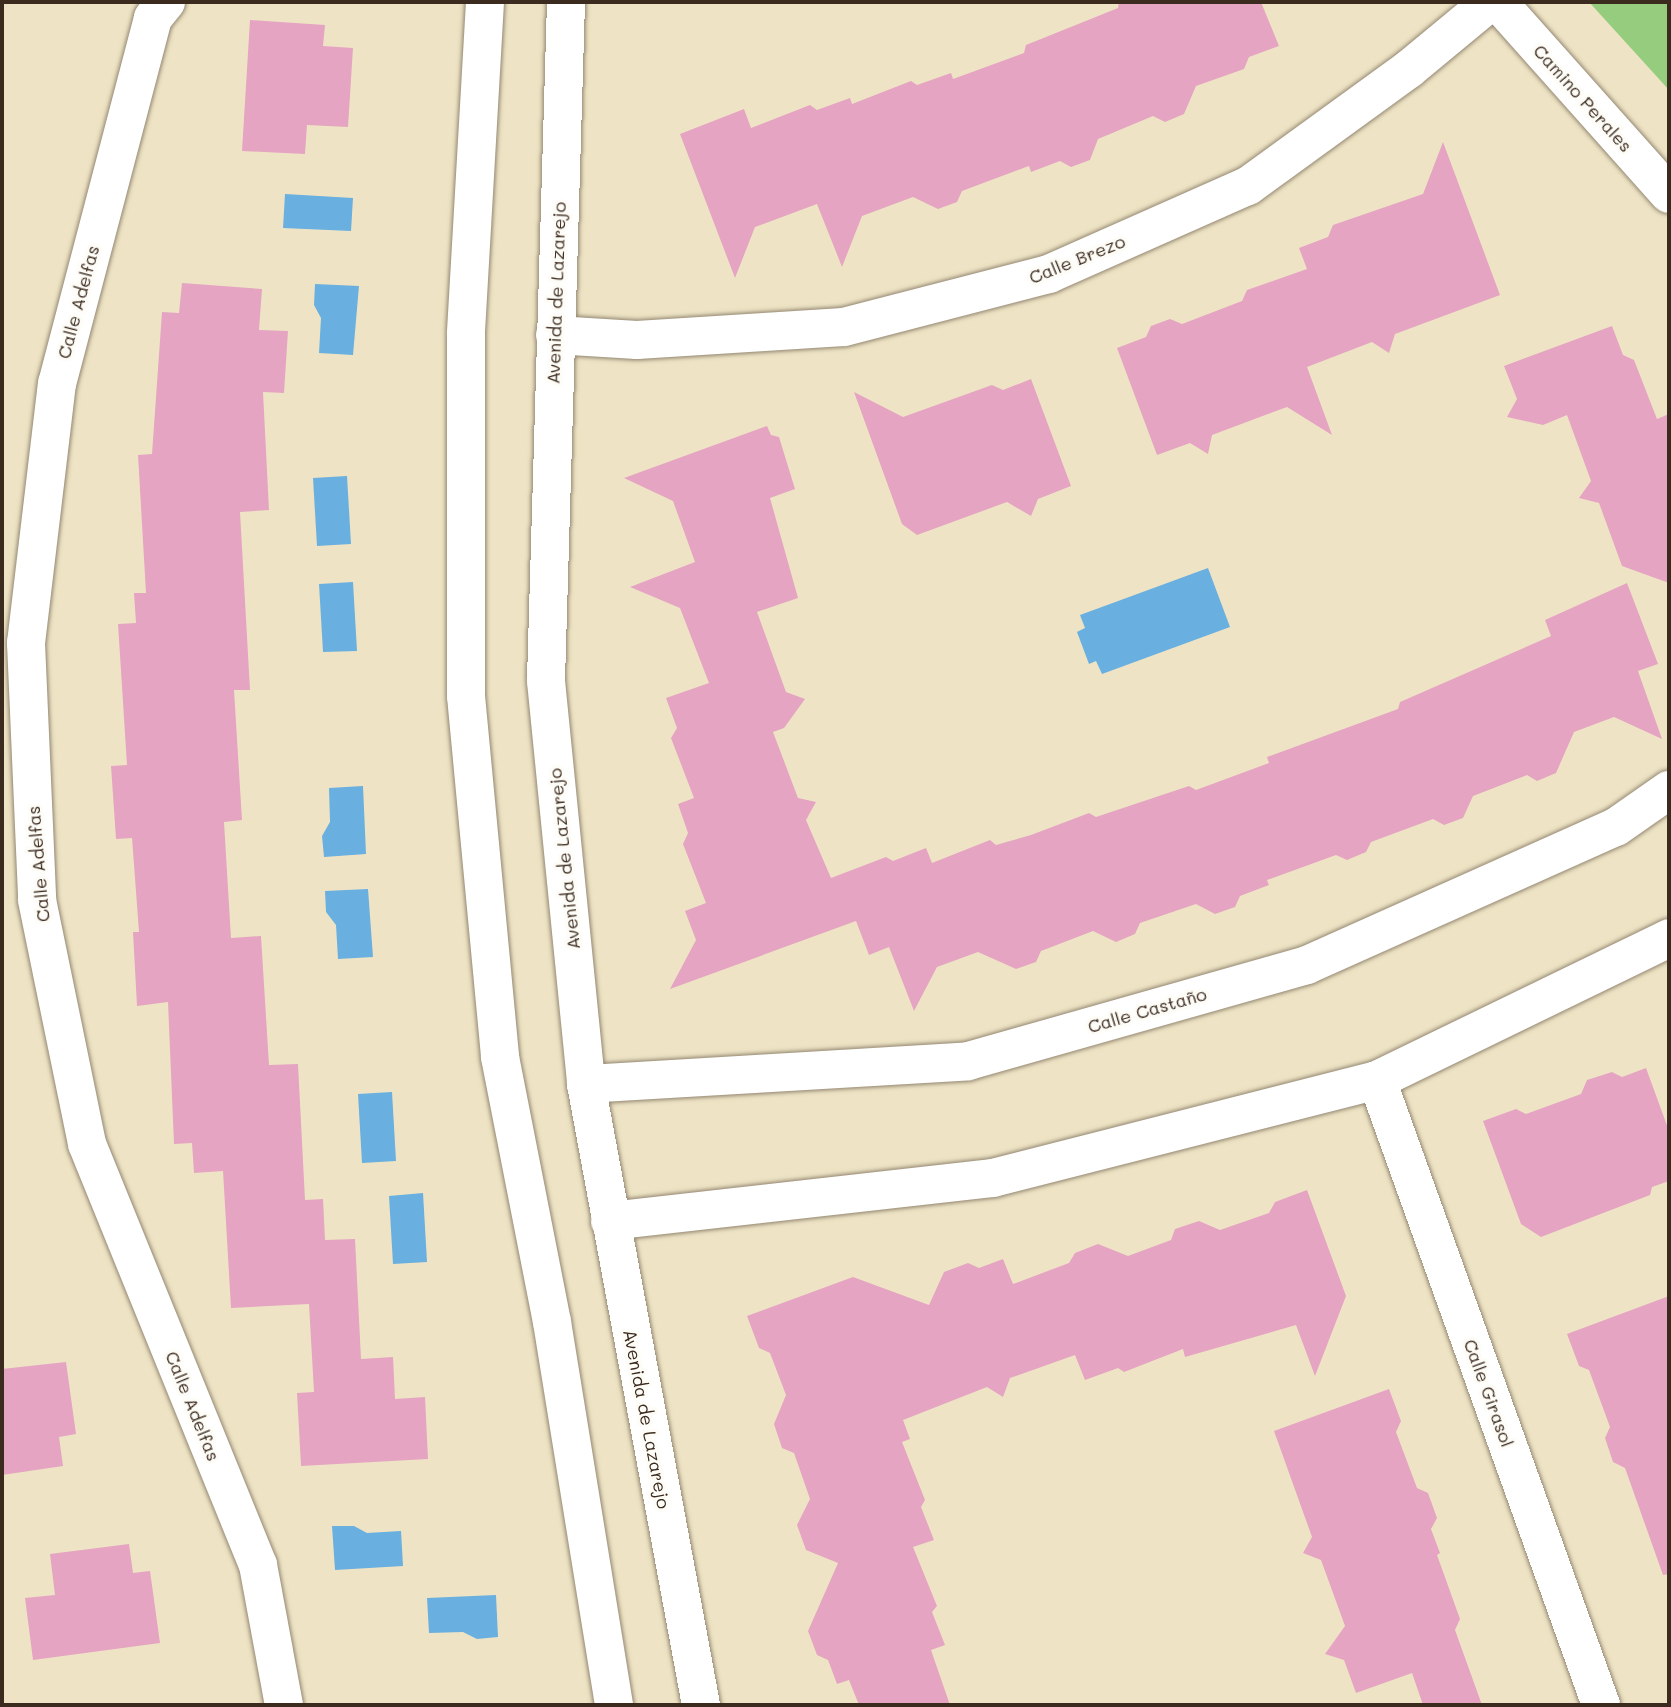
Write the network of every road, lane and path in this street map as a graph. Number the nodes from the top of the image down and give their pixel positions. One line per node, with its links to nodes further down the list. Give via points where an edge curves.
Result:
1 (166, 2): 13 (street, Calle Adelfas, via 153,18 57,383 26,643 37,900 87,1144 258,1565)
2 (485, 2): 14 (street, via 466,334 466,696 500,1057 552,1322)
3 (566, 2): 7 (street, Avenida de Lazarejo)
4 (1490, 2): 7 (street, Calle Brezo, via 1409,69 1248,186 1049,274 844,327 637,340)
5 (1498, 2): 6 (street, Camino Perales)
6 (1669, 194)
7 (555, 335): 11 (street, Avenida de Lazarejo, via 546,681)
8 (1669, 790): 11 (street, Calle Castaño, via 1616,827 1307,965 968,1061)
9 (1669, 938): 10 (street)
10 (1377, 1080): 12 (street, via 993,1178); 16 (street, Calle Girasol)
11 (586, 1084): 12 (street, Avenida de Lazarejo)
12 (610, 1221): 15 (street, Avenida de Lazarejo)
13 (284, 1705)
14 (614, 1705)
15 (701, 1705)
16 (1601, 1705)

